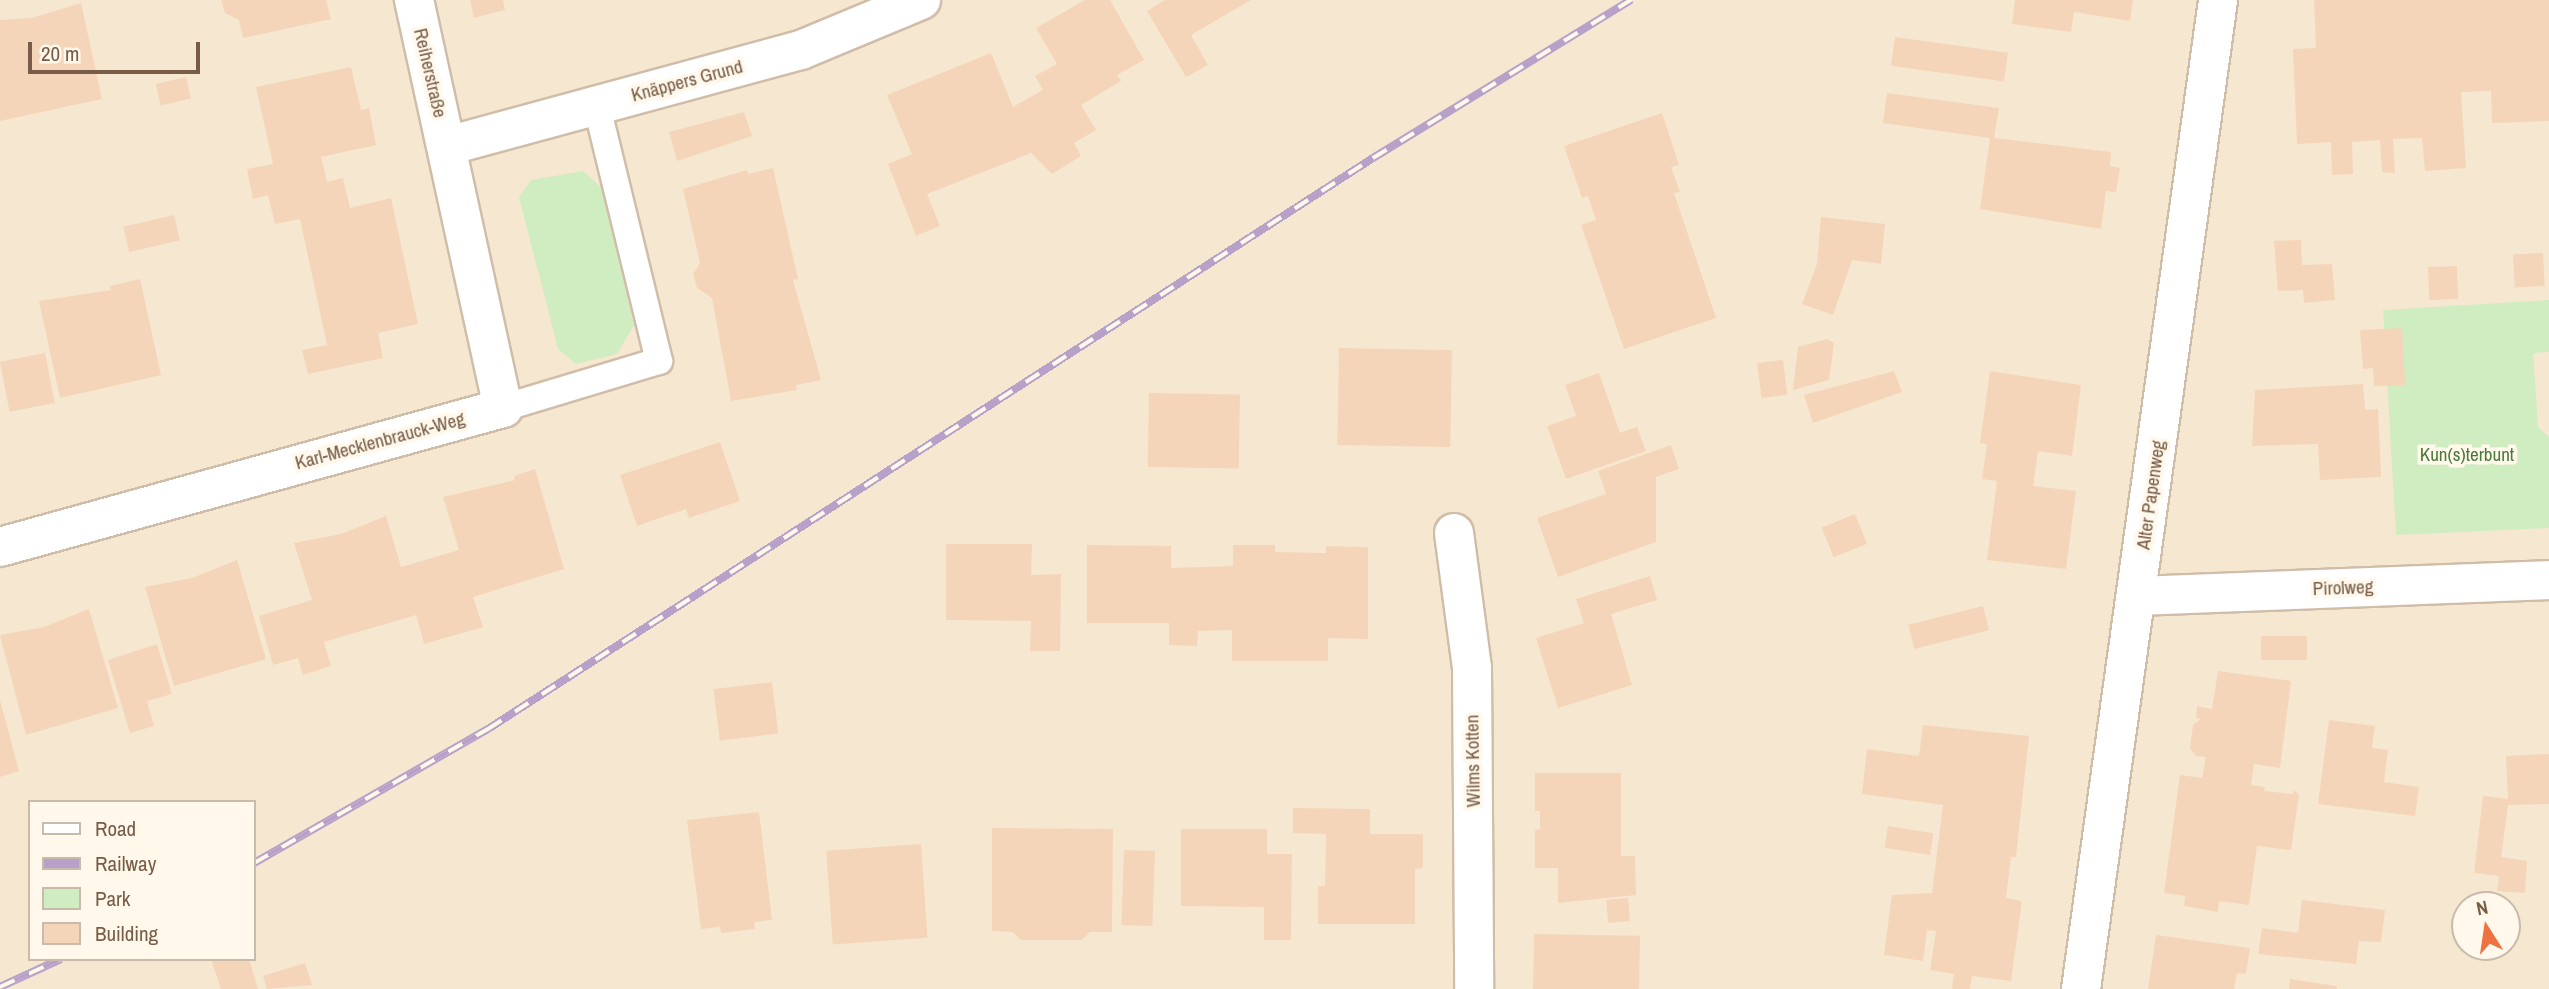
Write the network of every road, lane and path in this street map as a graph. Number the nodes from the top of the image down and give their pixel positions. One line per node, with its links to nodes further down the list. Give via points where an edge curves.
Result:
1 (414, 0): 5 (street, Reiherstraße)
2 (921, 0): 4 (street, Knäppers Grund, via 802,50)
3 (2218, 0): 10 (street, Alter Papenweg)
4 (597, 106): 5 (street, Knäppers Grund); 6 (lane, via 659,361)
5 (447, 146): 6 (street)
6 (503, 408): 8 (street, Karl-Mecklenbrauck-Weg)
7 (1454, 533): 11 (street, Wilms Kotten, via 1472,668)
8 (0, 547)
9 (2549, 580): 10 (street, Pirolweg)
10 (2137, 596): 12 (street, Alter Papenweg)
11 (1474, 989)
12 (2081, 989)

